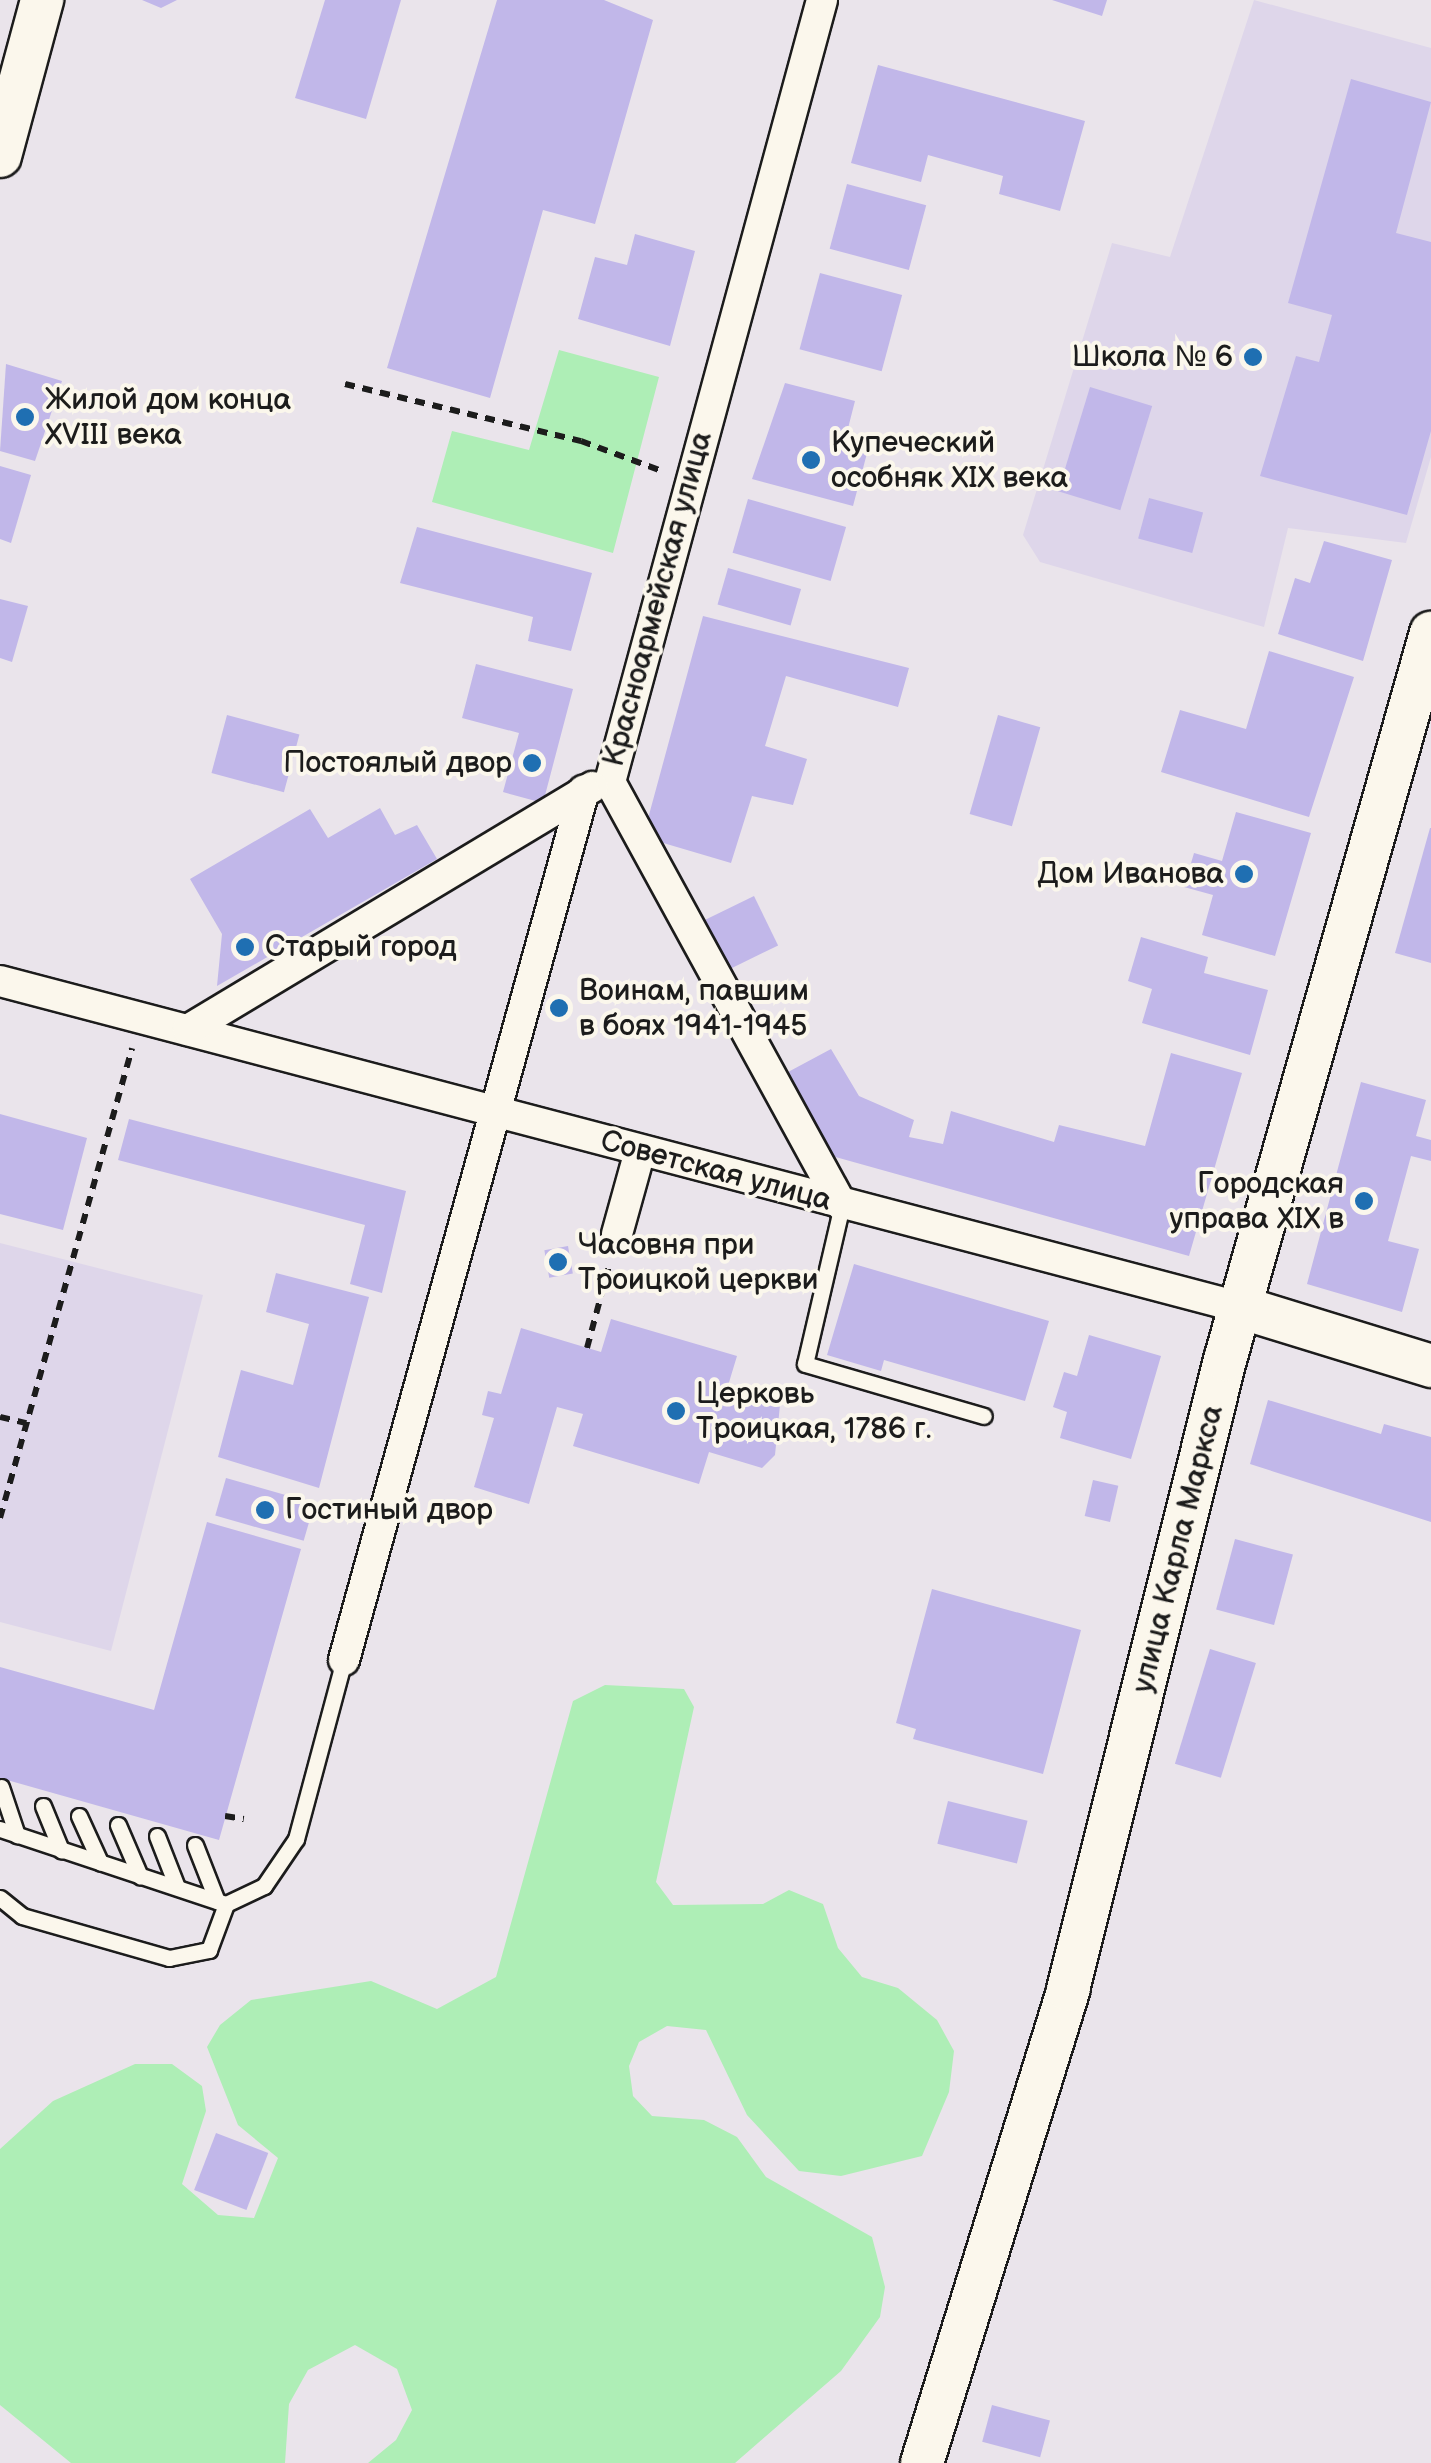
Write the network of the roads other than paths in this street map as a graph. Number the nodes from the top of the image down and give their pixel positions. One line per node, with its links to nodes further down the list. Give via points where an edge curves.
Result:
1 (42, 0): 3 (street)
2 (822, 0): 5 (street, Красноармейская улица)
3 (0, 156)
4 (1431, 633): 12 (street, улица Карла Маркса)
5 (597, 786): 7 (street, Красноармейская улица); 8 (street); 10 (street)
6 (0, 981): 7 (street, Советская улица)
7 (188, 1030): 8 (street, Советская улица)
8 (499, 1113): 9 (street, Советская улица); 15 (street)
9 (640, 1151): 10 (street, Советская улица); 11 (street)
10 (842, 1205): 12 (street, Советская улица); 14 (lane, via 805,1364)
11 (617, 1234)
12 (1243, 1308): 13 (street, Советская улица); 30 (street, улица Карла Маркса, via 1068,1990)
13 (1431, 1366)
14 (984, 1416)
15 (344, 1660): 29 (lane, via 296,1839 264,1886)
16 (0, 1788): 21 (lane)
17 (43, 1806): 24 (lane)
18 (79, 1816): 25 (lane)
19 (118, 1825): 26 (lane)
20 (0, 1829): 21 (lane)
21 (17, 1835): 24 (lane)
22 (157, 1836): 27 (lane)
23 (195, 1846): 29 (lane)
24 (61, 1850): 25 (lane)
25 (100, 1862): 26 (lane)
26 (140, 1876): 27 (lane)
27 (178, 1888): 29 (lane)
28 (0, 1898): 29 (lane, via 22,1916 169,1958 210,1950)
29 (222, 1902)
30 (922, 2463)

